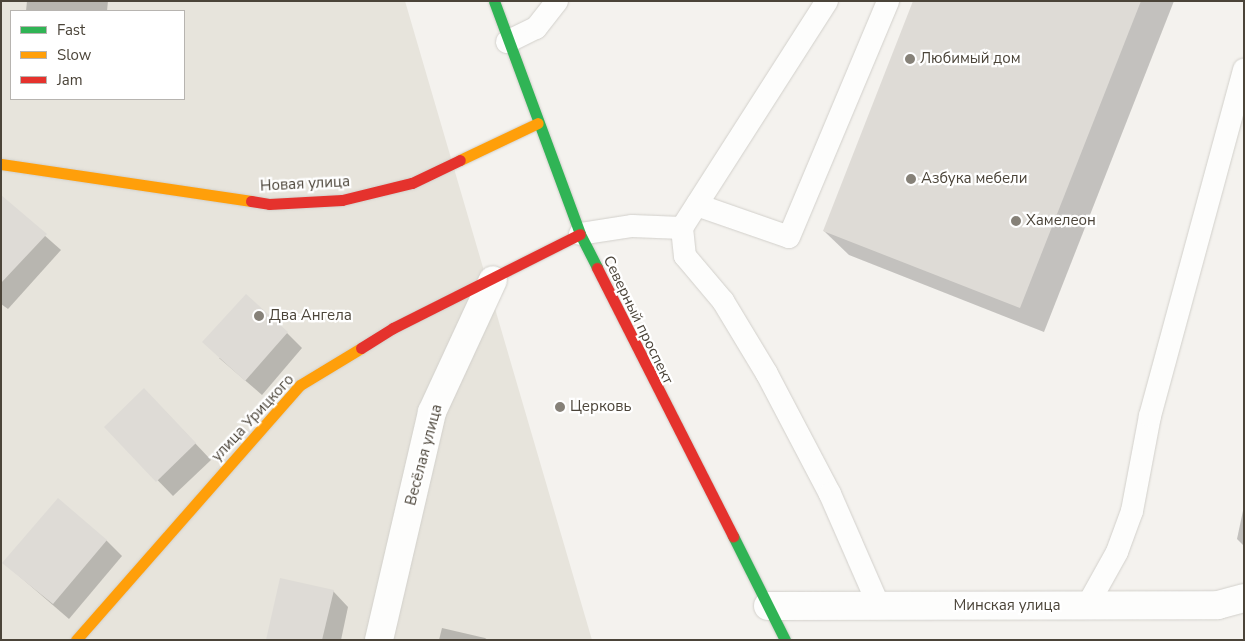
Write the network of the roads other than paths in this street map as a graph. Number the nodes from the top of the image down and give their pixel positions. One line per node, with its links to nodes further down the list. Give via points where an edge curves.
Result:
1 (494, 1): 5 (street, Северный проспект)
2 (557, 1): 5 (lane, via 536,28)
3 (827, 1): 9 (lane)
4 (888, 1): 9 (lane, via 789,237)
5 (507, 42): 7 (street, Северный проспект)
6 (1244, 70): 16 (lane, via 1150,416 1132,511 1117,552)
7 (538, 123): 8 (street, Новая улица, via 412,183 342,200 269,204); 11 (street, Северный проспект)
8 (1, 164)
9 (697, 205): 10 (lane)
10 (682, 228): 11 (lane, via 632,226); 15 (lane, via 685,256 724,301 767,374 830,494)
11 (580, 234): 12 (street, улица Урицкого); 14 (street, Северный проспект)
12 (493, 280): 17 (street, улица Урицкого, via 393,328 300,385); 18 (street, Весёлая улица, via 432,412)
13 (1244, 598): 16 (street, Минская улица, via 1218,605)
14 (768, 606): 15 (street, Минская улица); 19 (street, Северный проспект)
15 (879, 606): 16 (street, Минская улица)
16 (1086, 606)
17 (76, 640)
18 (380, 640)
19 (786, 640)

